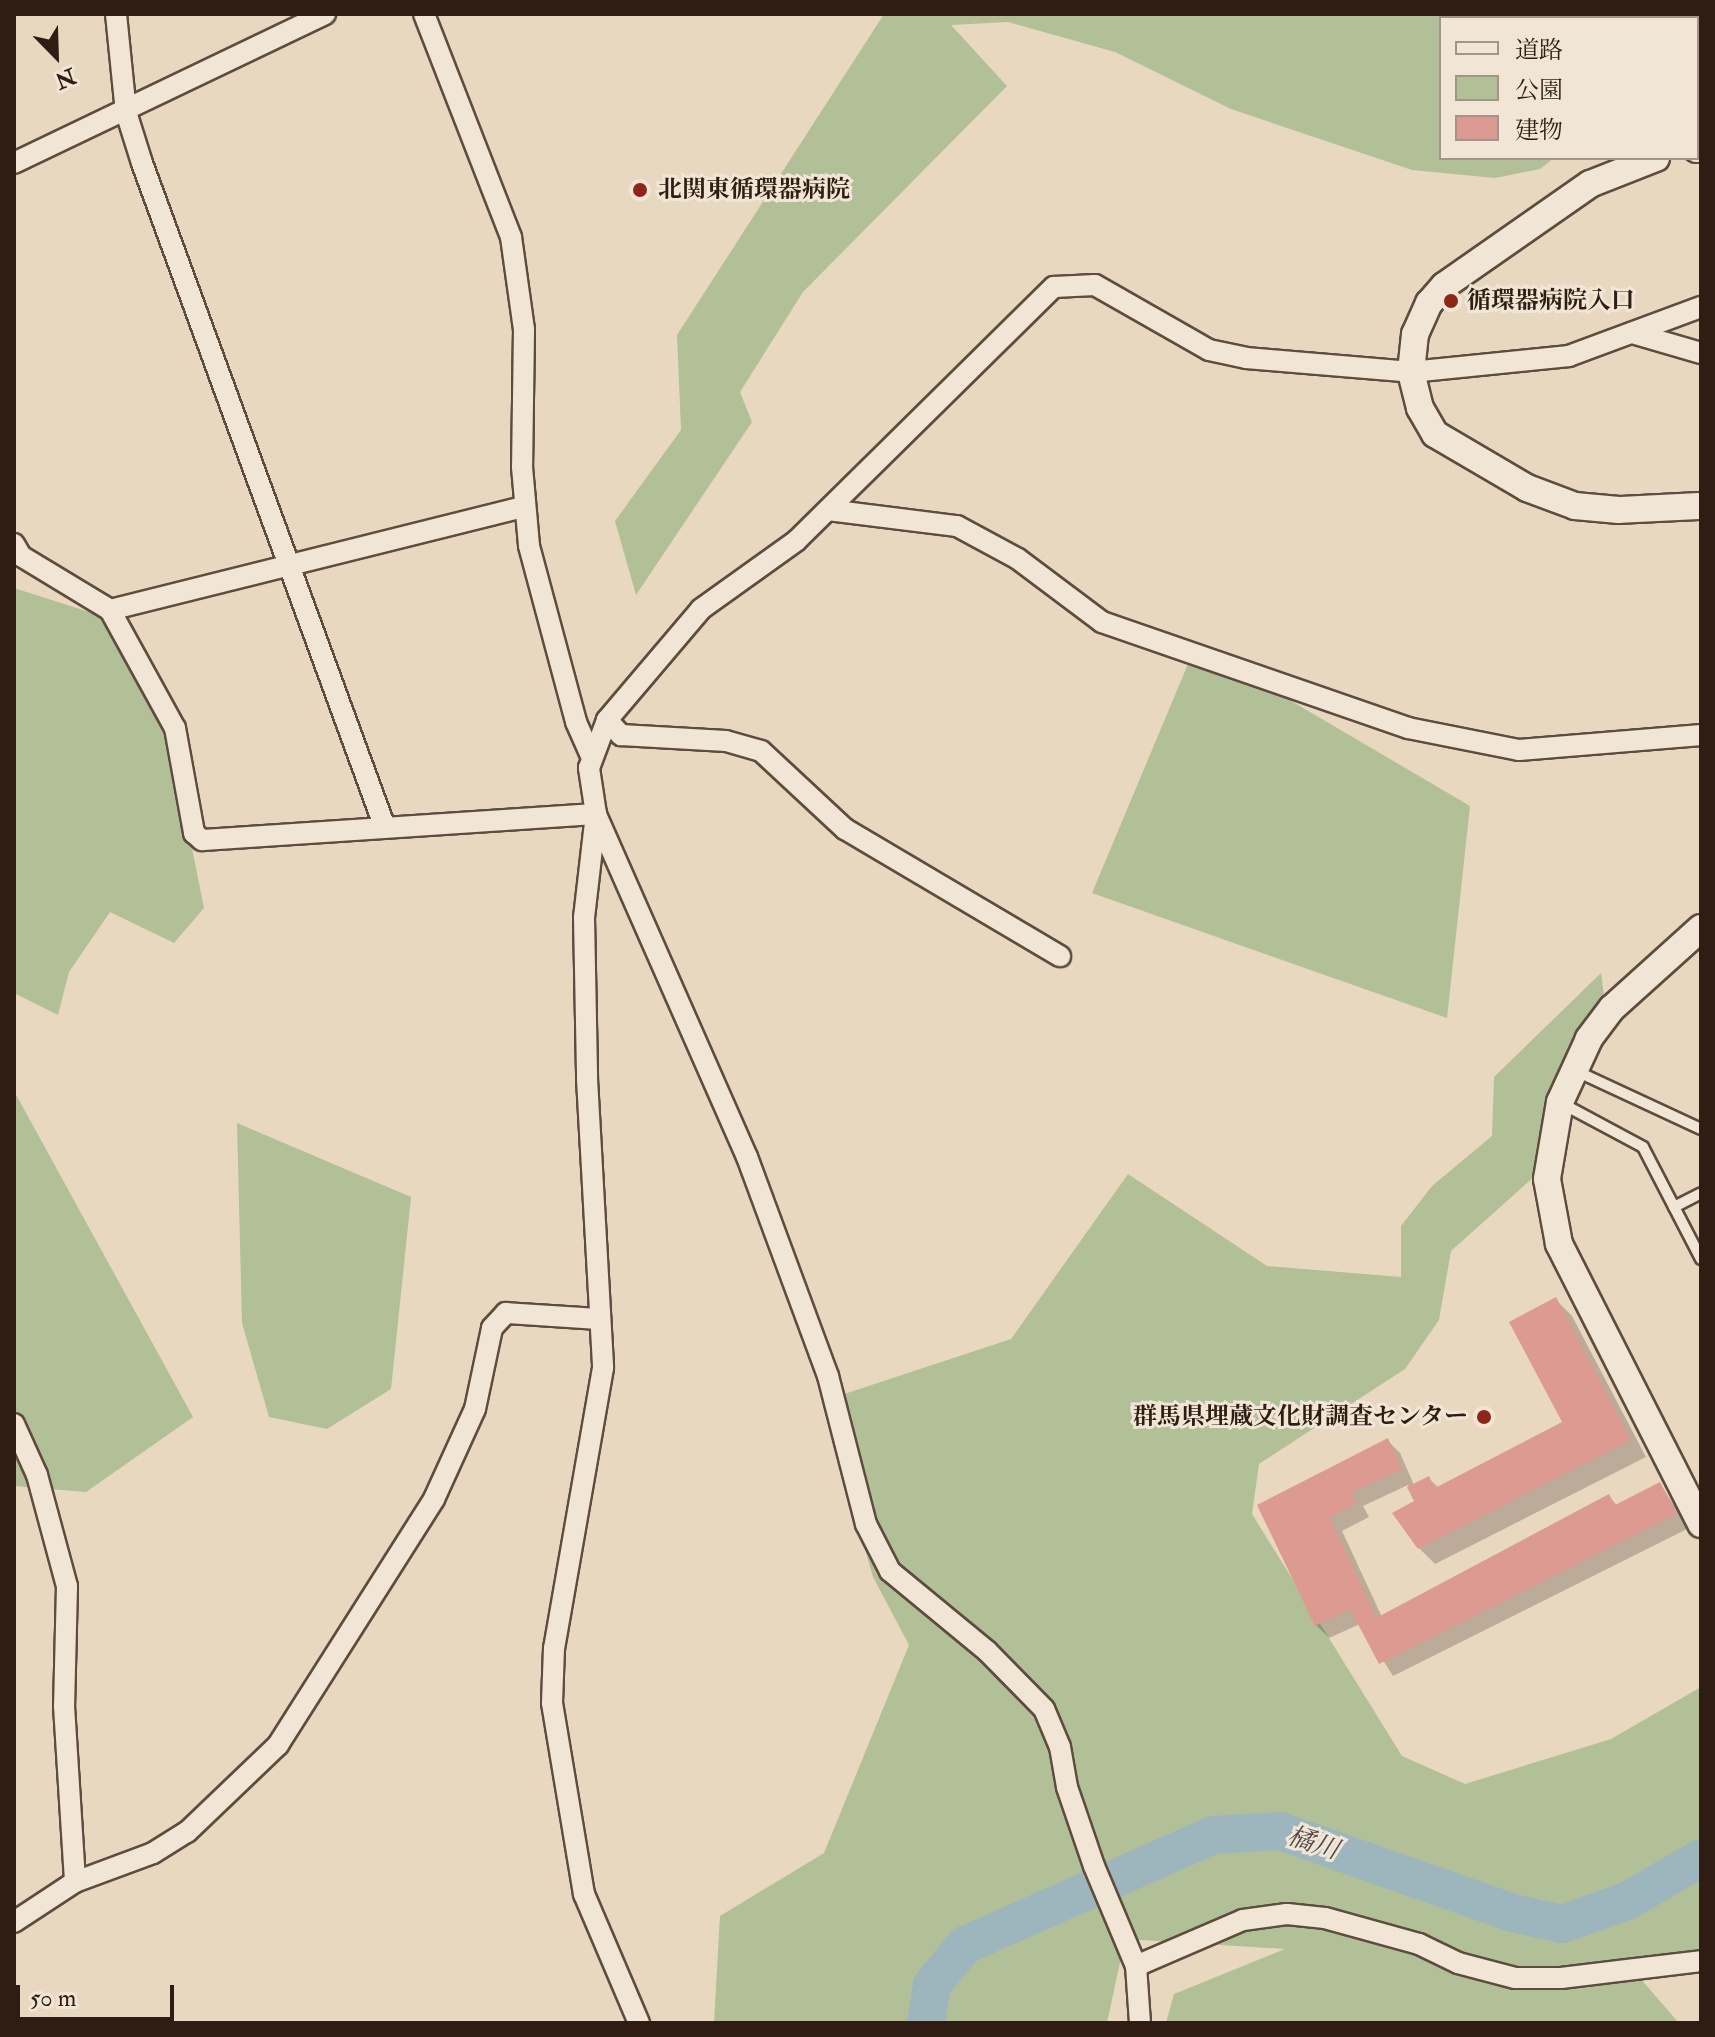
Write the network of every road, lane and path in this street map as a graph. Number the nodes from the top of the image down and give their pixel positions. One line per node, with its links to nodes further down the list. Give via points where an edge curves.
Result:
1 (116, 14): 4 (street)
2 (325, 14): 4 (street)
3 (424, 14): 12 (street, via 511,237 524,329)
4 (126, 112): 6 (street); 15 (street)
5 (1651, 160): 10 (street, via 1590,184 1444,286 1429,303 1415,334)
6 (14, 163)
7 (1701, 307): 8 (street)
8 (1632, 333): 9 (street); 10 (street, via 1569,356)
9 (1701, 353)
10 (1411, 372): 11 (street, via 1420,408 1435,434 1527,488 1575,506); 13 (street, via 1209,350 1095,285 1054,287)
11 (1701, 506)
12 (524, 507): 15 (street); 19 (street, via 529,546 572,707)
13 (828, 510): 17 (street, via 796,541 701,609); 18 (street, via 957,526 1018,559 1102,622 1408,728 1519,750)
14 (14, 544): 16 (street, via 21,556)
15 (290, 564): 16 (street); 21 (street)
16 (110, 610): 21 (street, via 175,728 194,833 202,840)
17 (607, 720): 19 (street); 23 (street, via 621,735 726,741 761,751 845,829)
18 (1701, 735)
19 (592, 758): 20 (street, via 589,787)
20 (596, 814): 21 (street); 30 (street, via 584,919); 36 (street, via 747,1157 828,1376 866,1524 890,1571 987,1651 1044,1709 1094,1866)
21 (384, 825)
22 (1701, 928): 24 (street, via 1612,1008)
23 (1060, 956)
24 (1572, 1069): 25 (street); 26 (lane)
25 (1560, 1102): 28 (lane, via 1643,1147); 32 (street, via 1547,1179 1559,1244)
26 (1701, 1129)
27 (1701, 1193): 28 (lane)
28 (1674, 1207): 29 (lane)
29 (1701, 1259)
30 (600, 1319): 33 (street, via 506,1313 492,1328 475,1409 434,1499 278,1745 187,1832 153,1853); 37 (street, via 603,1368 554,1648 552,1703 584,1894)
31 (14, 1424): 33 (street, via 37,1475 67,1586 64,1706)
32 (1701, 1524)
33 (75, 1882): 34 (street)
34 (14, 1922)
35 (1701, 1961): 36 (street, via 1561,1978 1515,1978 1458,1963 1405,1940 1325,1918 1287,1914 1243,1920)
36 (1136, 1966): 38 (street)
37 (639, 2023)
38 (1140, 2023)

